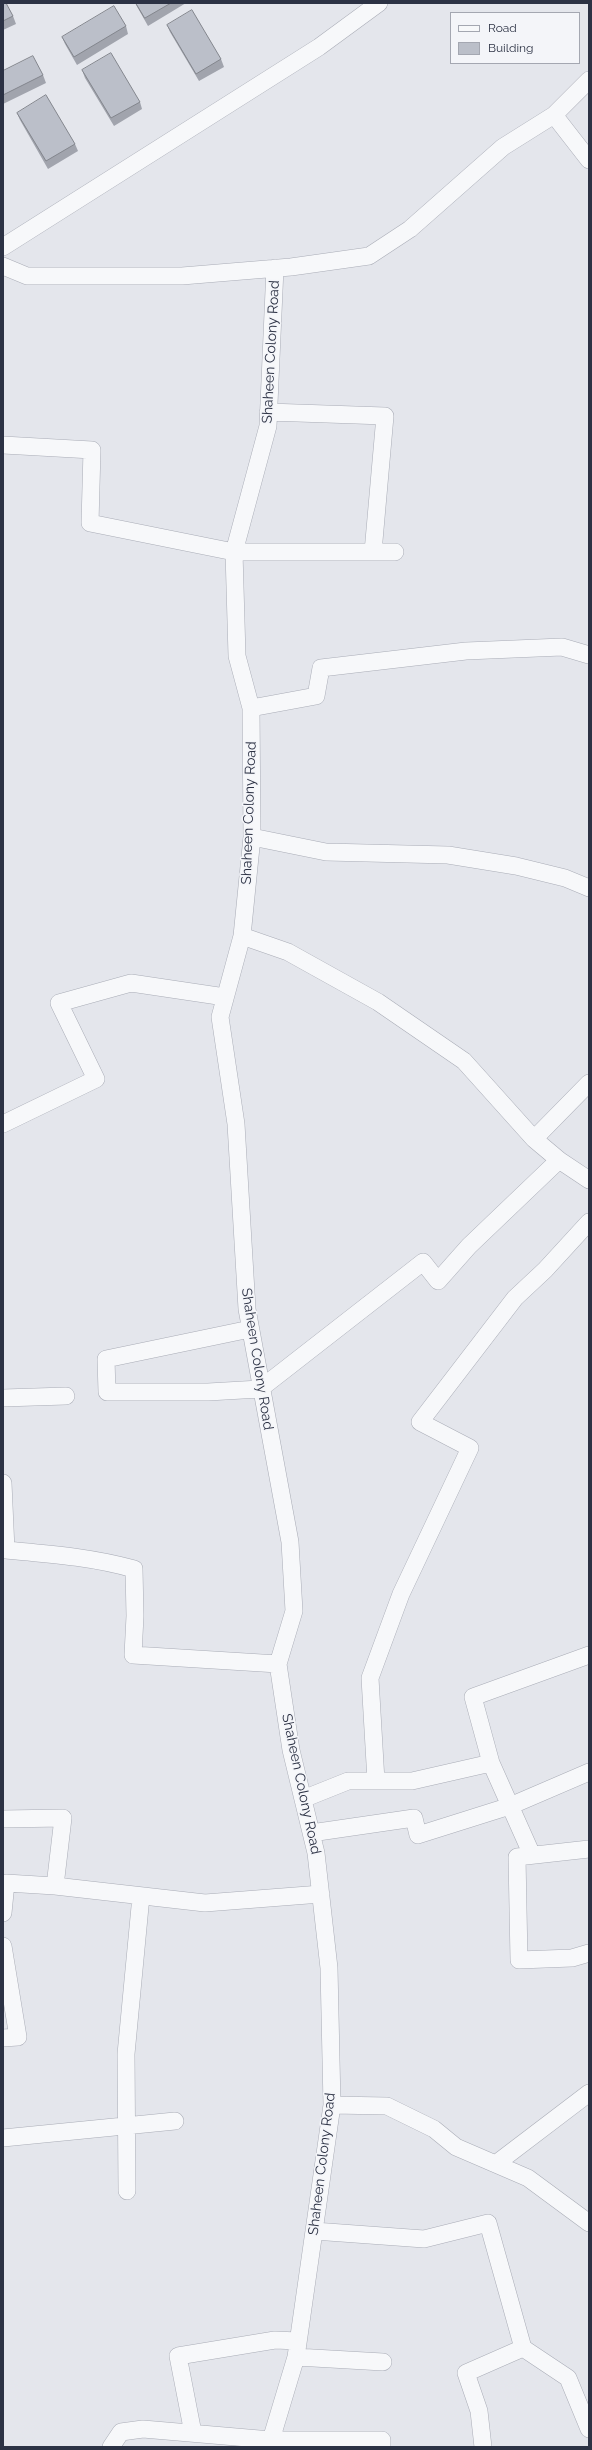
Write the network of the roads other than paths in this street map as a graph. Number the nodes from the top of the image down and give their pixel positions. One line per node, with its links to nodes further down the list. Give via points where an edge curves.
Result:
1 (379, 3): 5 (street, via 319,47)
2 (589, 80): 3 (street)
3 (554, 115): 4 (street); 7 (street, via 503,147 410,229 369,256)
4 (589, 160)
5 (3, 247)
6 (3, 266): 7 (street, via 27,276 182,276)
7 (275, 268): 8 (street, Shaheen Colony Road)
8 (268, 412): 10 (street, Shaheen Colony Road, via 268,426); 11 (street, via 385,416)
9 (3, 445): 10 (street, via 92,450 90,523)
10 (234, 552): 11 (street); 14 (street, Shaheen Colony Road, via 237,656)
11 (373, 552): 12 (street)
12 (394, 552)
13 (589, 655): 14 (street, via 562,647 466,651 321,668 316,696)
14 (251, 708): 15 (street, Shaheen Colony Road)
15 (252, 837): 16 (street, via 326,852 448,855 516,866 565,878); 17 (street, Shaheen Colony Road)
16 (589, 888)
17 (242, 936): 18 (street, Shaheen Colony Road); 21 (street, via 288,952 378,1002 464,1061)
18 (225, 996): 20 (street, via 131,983 59,1003 96,1079); 25 (street, Shaheen Colony Road, via 220,1018 236,1124)
19 (589, 1083): 21 (street)
20 (3, 1124)
21 (534, 1139): 22 (street)
22 (559, 1160): 23 (street); 26 (street, via 469,1246 438,1281 424,1262)
23 (589, 1180)
24 (589, 1222): 34 (street, via 515,1298 420,1422 470,1448 401,1594 370,1678)
25 (250, 1329): 26 (street, Shaheen Colony Road); 26 (street, via 106,1359 106,1392)
26 (260, 1389): 31 (street, Shaheen Colony Road, via 290,1542 294,1611)
27 (66, 1396): 28 (street)
28 (3, 1398)
29 (3, 1483): 31 (street, via 6,1550 69,1556 134,1569 133,1655)
30 (589, 1655): 32 (street, via 473,1697)
31 (278, 1664): 35 (street, Shaheen Colony Road, via 291,1750)
32 (491, 1763): 34 (street, via 412,1781); 36 (street)
33 (589, 1772): 36 (street)
34 (376, 1781): 35 (street, via 348,1781)
35 (303, 1799): 38 (street, Shaheen Colony Road)
36 (510, 1806): 38 (street, via 418,1835 414,1818); 40 (street)
37 (3, 1819): 41 (street, via 63,1818)
38 (311, 1834): 42 (street, Shaheen Colony Road)
39 (589, 1848): 40 (street)
40 (532, 1855): 46 (street, via 517,1857 519,1960 572,1958)
41 (55, 1886): 43 (street); 44 (street, via 6,1883)
42 (321, 1894): 43 (street, via 205,1903); 49 (street, Shaheen Colony Road, via 329,1968)
43 (141, 1896): 51 (street, via 126,2054)
44 (3, 1913)
45 (3, 1946): 47 (street, via 18,2036)
46 (589, 1954)
47 (3, 2038)
48 (589, 2093): 53 (street)
49 (332, 2105): 53 (street, via 387,2106 434,2129 456,2147); 56 (street, Shaheen Colony Road)
50 (175, 2121): 51 (street)
51 (125, 2126): 52 (street); 54 (street)
52 (3, 2138)
53 (497, 2163): 55 (street, via 528,2178)
54 (127, 2191)
55 (589, 2223)
56 (314, 2232): 57 (street, via 424,2239 488,2223); 58 (street, Shaheen Colony Road)
57 (523, 2348): 60 (street, via 568,2378); 65 (street, via 466,2373 480,2411)
58 (297, 2349): 59 (street); 61 (street, via 276,2340 178,2356); 62 (street, Shaheen Colony Road)
59 (383, 2362)
60 (589, 2429)
61 (193, 2433): 62 (street); 63 (street, via 135,2430 121,2432)
62 (270, 2443): 64 (street, via 382,2440)
63 (111, 2447)
64 (382, 2447)
65 (484, 2447)

